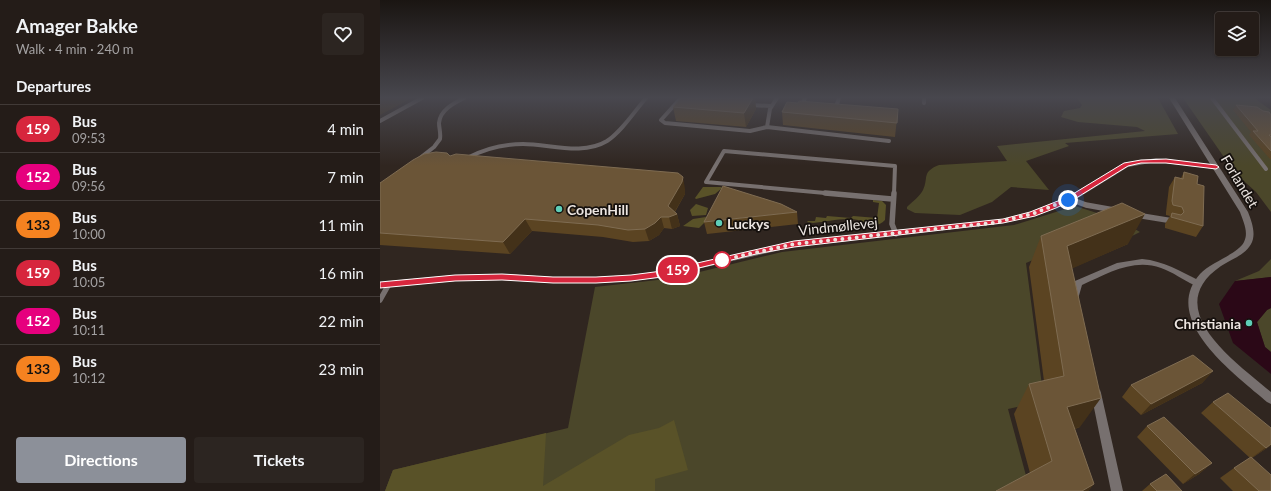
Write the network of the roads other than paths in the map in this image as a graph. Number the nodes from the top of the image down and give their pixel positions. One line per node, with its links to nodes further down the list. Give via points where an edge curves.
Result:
1 (440, 121): 9 (lane, via 440,139)
2 (625, 121): 10 (lane, via 608,140 592,147 575,149 522,144 502,146)
3 (662, 121): 7 (lane, via 750,130)
4 (768, 121): 7 (lane)
5 (1187, 121): 11 (street, Forlandet)
6 (1229, 121): 12 (lane)
7 (767, 127): 8 (lane)
8 (889, 141)
9 (417, 160)
10 (462, 160)
11 (1216, 167): 14 (street, Vindmøllevej, via 1141,161 1126,165); 19 (street, Forlandet, via 1244,212 1249,227 1249,240 1240,252 1214,266)
12 (1266, 169)
13 (892, 199): 13 (lane, via 773,188 706,182 724,151 873,163 895,166); 18 (lane, via 892,224)
14 (1070, 199): 15 (lane, via 1086,205); 18 (street, Vindmøllevej, via 1032,214 1003,221)
15 (1123, 212)
16 (1131, 214): 17 (lane)
17 (1173, 221)
18 (896, 234): 20 (street, Vindmøllevej, via 794,244 662,274 631,278 589,280 471,277)
19 (1197, 283): 23 (street, via 1153,262 1135,261 1078,283 1074,294); 25 (street, via 1193,291 1194,311 1202,331 1222,356)
20 (389, 284): 21 (street, Vindmøllevej); 22 (lane)
21 (380, 285)
22 (380, 300)
23 (1077, 309)
24 (1094, 386): 26 (street)
25 (1271, 399)
26 (1117, 491)

